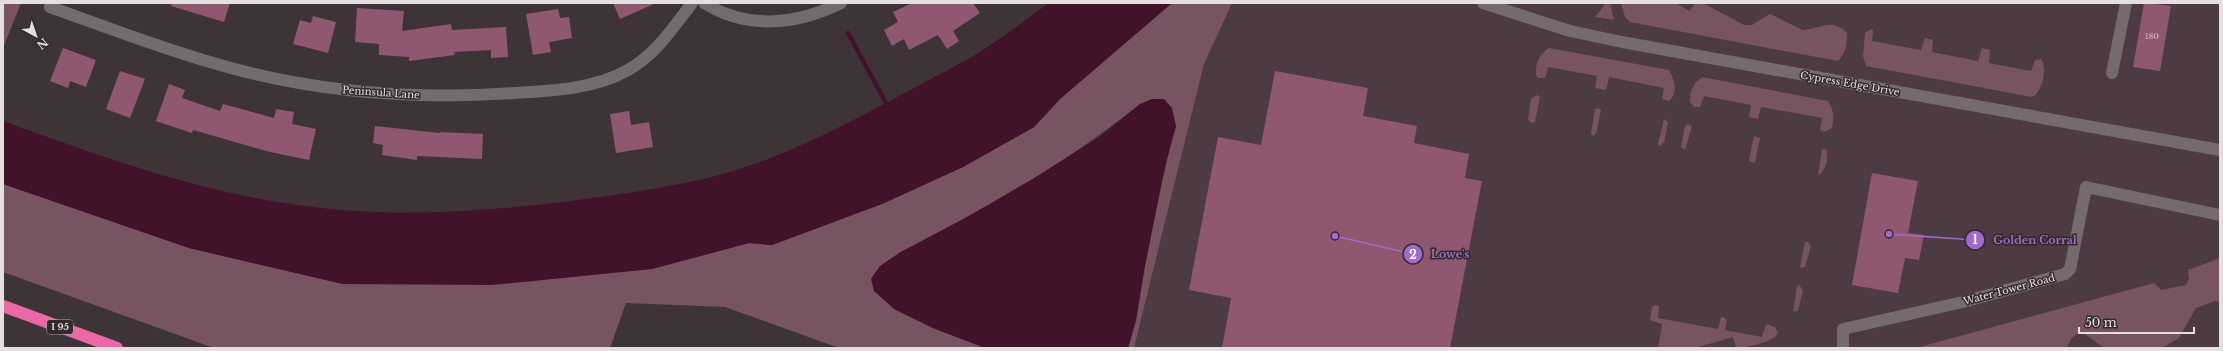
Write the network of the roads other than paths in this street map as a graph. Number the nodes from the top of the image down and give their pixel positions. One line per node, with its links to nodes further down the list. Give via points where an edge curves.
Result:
1 (692, 3): 6 (street, Peninsula Lane, via 652,52 632,68 611,78 555,89 456,96 340,89 253,74 193,57)
2 (704, 3): 3 (street, via 732,16 770,22 804,18)
3 (841, 3)
4 (1483, 3): 8 (street, Cypress Edge Drive, via 1570,31 1600,37)
5 (2126, 3): 7 (street)
6 (50, 7)
7 (2112, 73)
8 (2220, 150)
9 (2220, 215): 12 (street, Water Tower Road, via 2086,187 2070,269 2065,274 1963,302 1843,329)
10 (3, 306): 11 (highway, I 95)
11 (117, 348)
12 (1843, 348)

